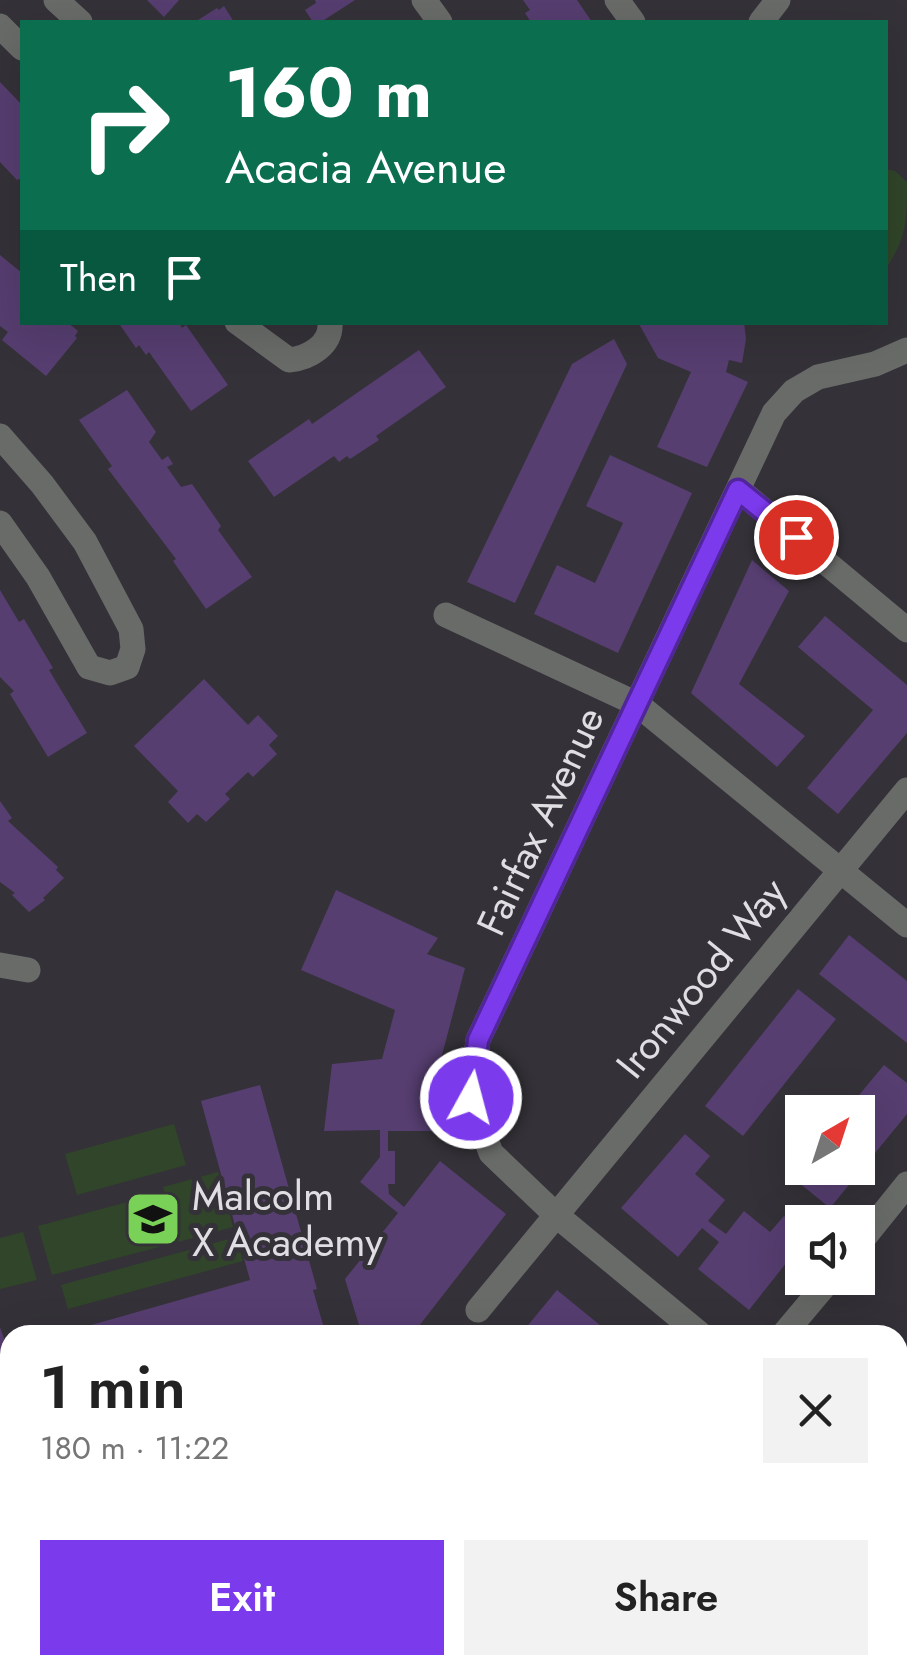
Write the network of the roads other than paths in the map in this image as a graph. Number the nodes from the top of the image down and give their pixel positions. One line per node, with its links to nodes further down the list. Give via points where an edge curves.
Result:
1 (56, 0): 3 (street)
2 (778, 0): 4 (street)
3 (78, 20)
4 (763, 20)
5 (0, 26): 6 (street)
6 (20, 46)
7 (241, 325): 8 (street, via 290,360 306,358 326,340)
8 (330, 325)
9 (907, 350): 11 (street, Fairfax Avenue, via 794,391 774,413)
10 (0, 436): 12 (street, via 86,542 132,629 126,667 110,674 89,667)
11 (738, 490): 14 (street); 15 (street, Fairfax Avenue)
12 (0, 524)
13 (446, 615): 15 (street)
14 (907, 630)
15 (636, 704): 17 (street); 22 (street, Fairfax Avenue, via 478,1040 471,1098 491,1153)
16 (907, 790): 17 (street, Ironwood Way)
17 (840, 870): 18 (street); 22 (street, Ironwood Way)
18 (907, 924)
19 (0, 965): 20 (street)
20 (28, 970)
21 (907, 1184): 23 (street)
22 (556, 1216): 25 (street, Ironwood Way); 26 (street, Fairfax Avenue)
23 (875, 1224)
24 (816, 1295): 27 (street)
25 (478, 1310)
26 (690, 1325)
27 (792, 1325)

